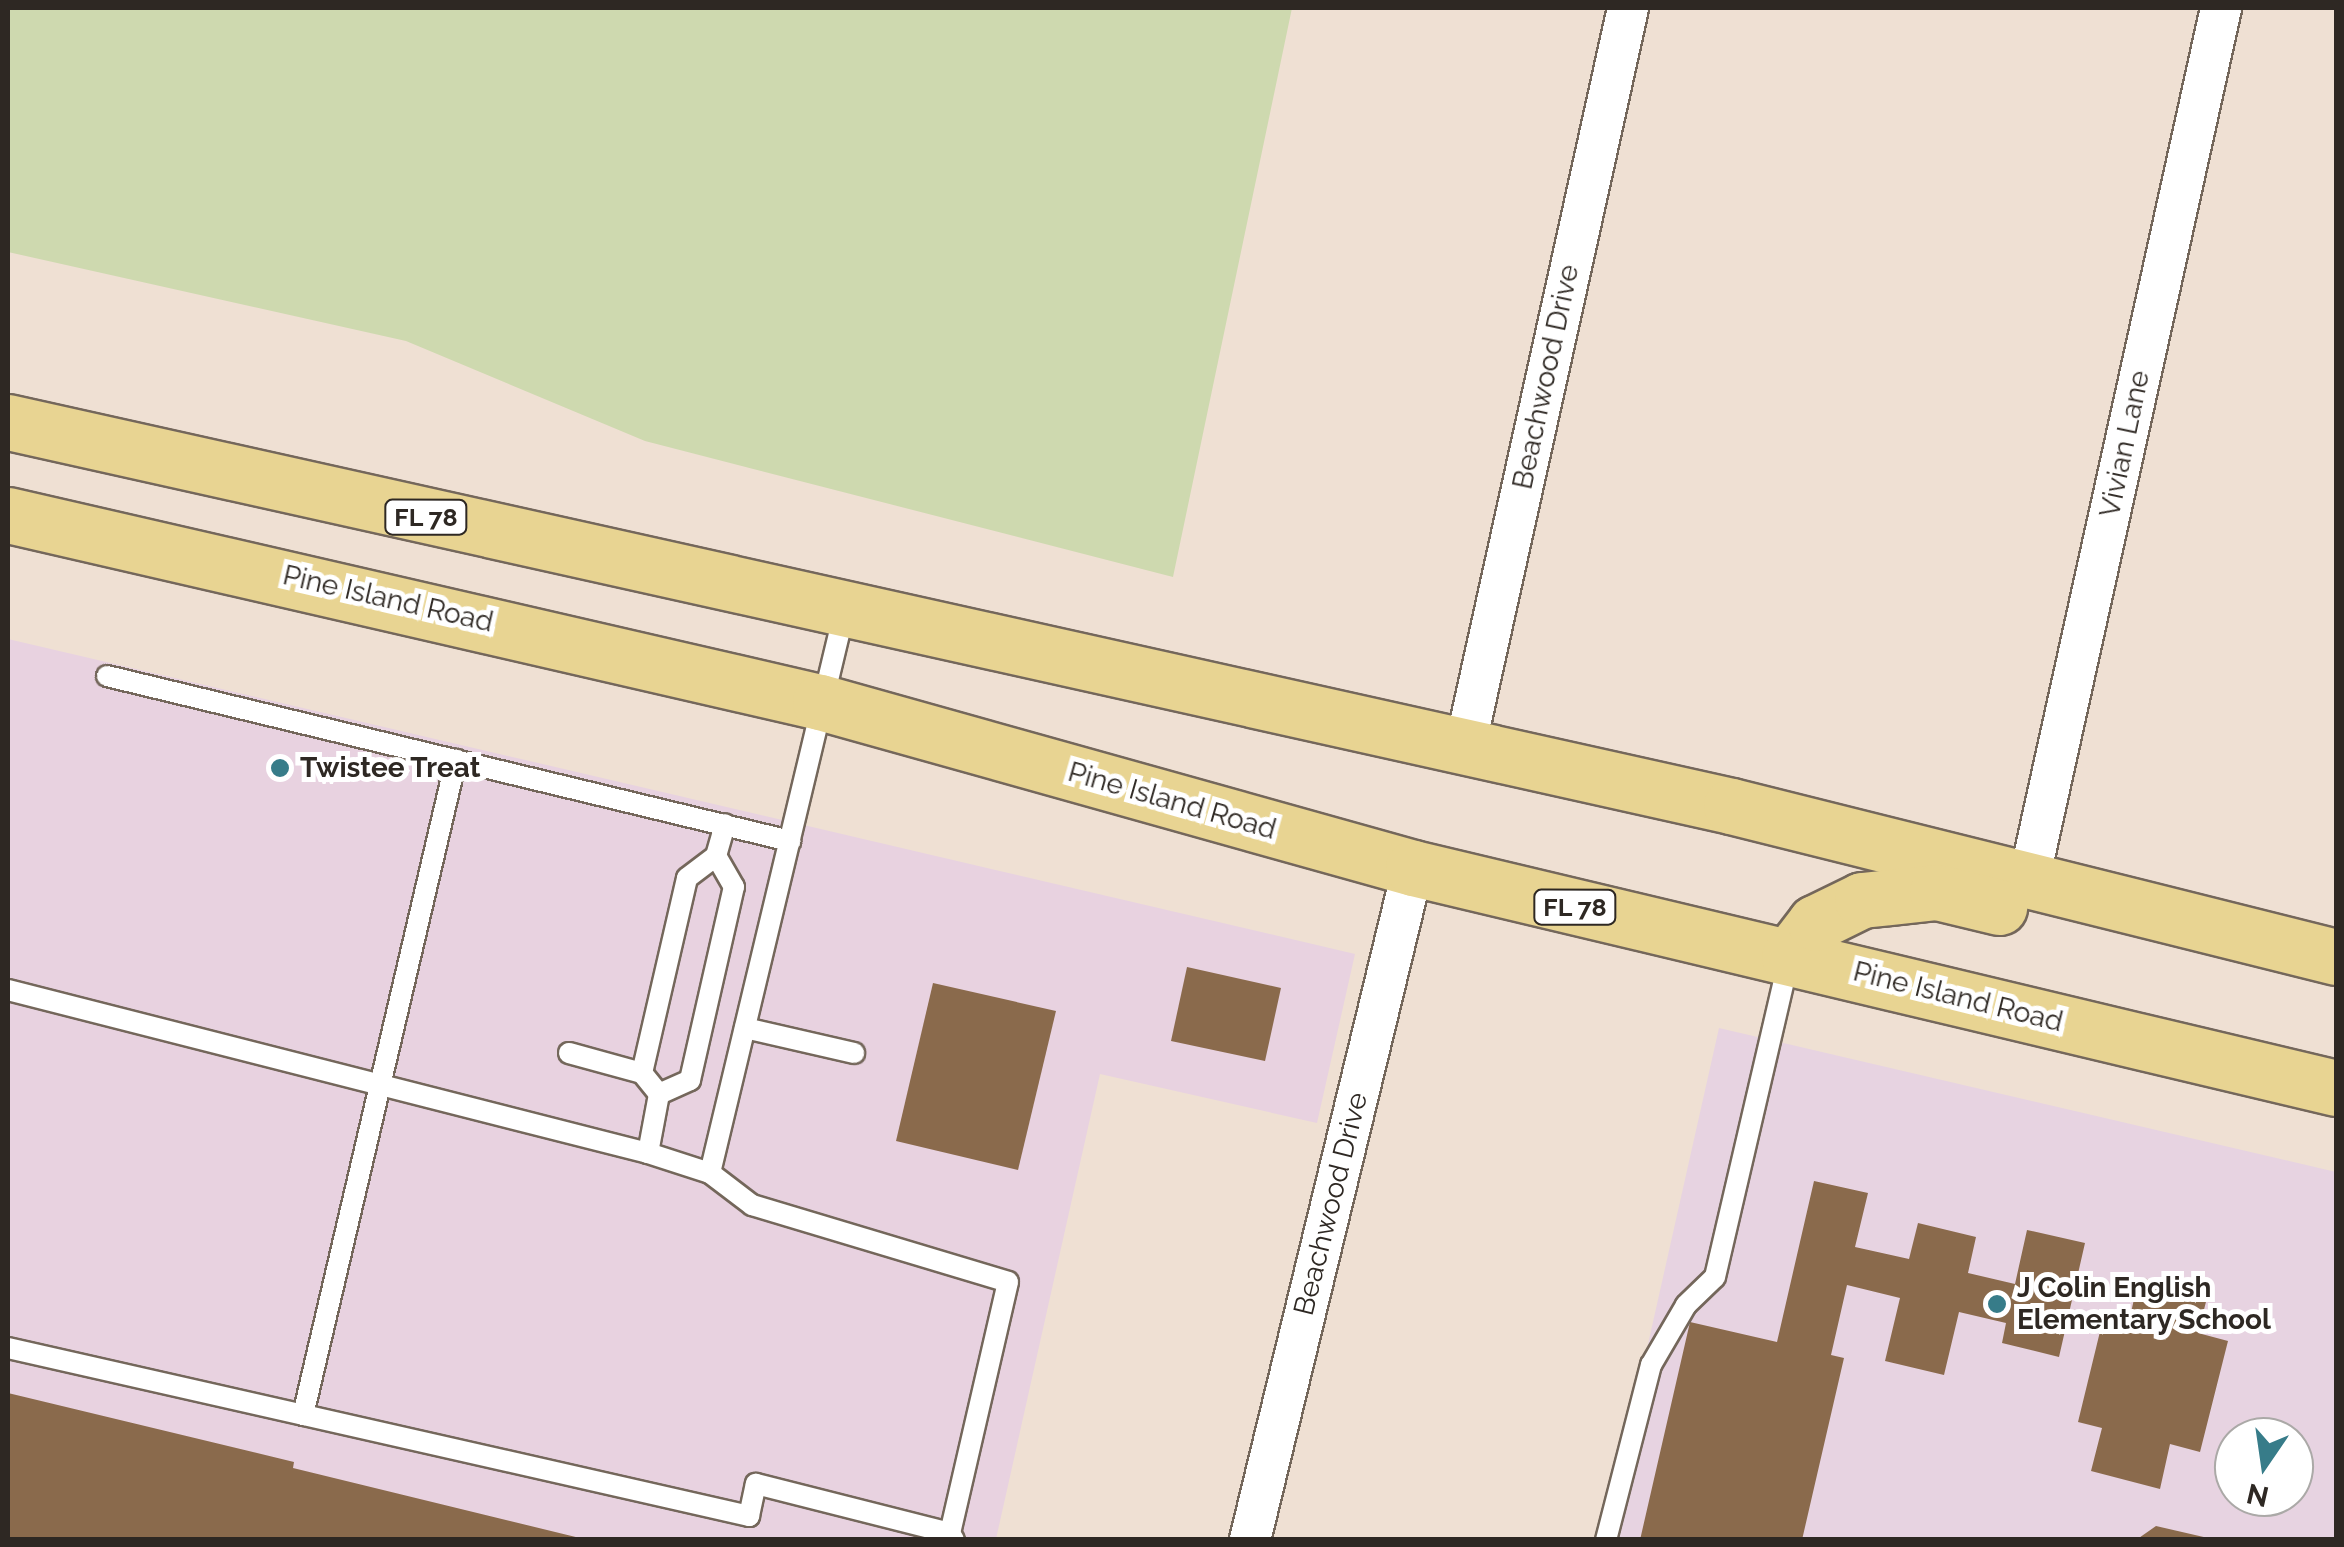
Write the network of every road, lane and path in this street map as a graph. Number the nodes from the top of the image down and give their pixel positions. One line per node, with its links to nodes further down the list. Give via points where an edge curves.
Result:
1 (1628, 8): 10 (street, Beachwood Drive)
2 (2221, 8): 16 (street, Vivian Lane)
3 (8, 422): 7 (main road, FL 78)
4 (8, 515): 6 (main road, Pine Island Road / FL 78)
5 (8, 545): 6 (main road, via 110,562)
6 (298, 578): 9 (main road, Pine Island Road / FL 78)
7 (844, 611): 9 (lane); 10 (main road, FL 78)
8 (106, 676): 11 (lane)
9 (820, 702): 13 (lane); 15 (main road, Pine Island Road / FL 78)
10 (1465, 748): 16 (main road, FL 78)
11 (456, 760): 12 (lane); 24 (lane)
12 (725, 824): 13 (lane); 14 (lane)
13 (790, 840): 20 (lane)
14 (716, 856): 23 (lane, via 687,878); 26 (lane, via 734,887 690,1080)
15 (1413, 868): 17 (main road, Pine Island Road / FL 78); 32 (street, Beachwood Drive)
16 (2028, 880): 18 (main road, FL 78)
17 (1790, 957): 18 (main road, via 1815,924 1862,900 1937,892 2193,952); 25 (main road, Pine Island Road / FL 78); 33 (lane, via 1716,1277 1686,1305 1651,1365)
18 (2336, 959)
19 (8, 990): 24 (lane)
20 (745, 1028): 22 (lane); 28 (lane)
21 (569, 1053): 23 (lane)
22 (854, 1053)
23 (642, 1073): 26 (lane)
24 (378, 1086): 27 (lane); 30 (lane)
25 (2336, 1088)
26 (659, 1094): 27 (lane)
27 (648, 1153): 28 (lane)
28 (710, 1173): 31 (lane, via 752,1204 1008,1282)
29 (8, 1348): 30 (lane)
30 (303, 1414): 31 (lane, via 749,1516 756,1484)
31 (952, 1536)
32 (1250, 1540)
33 (1606, 1540)

